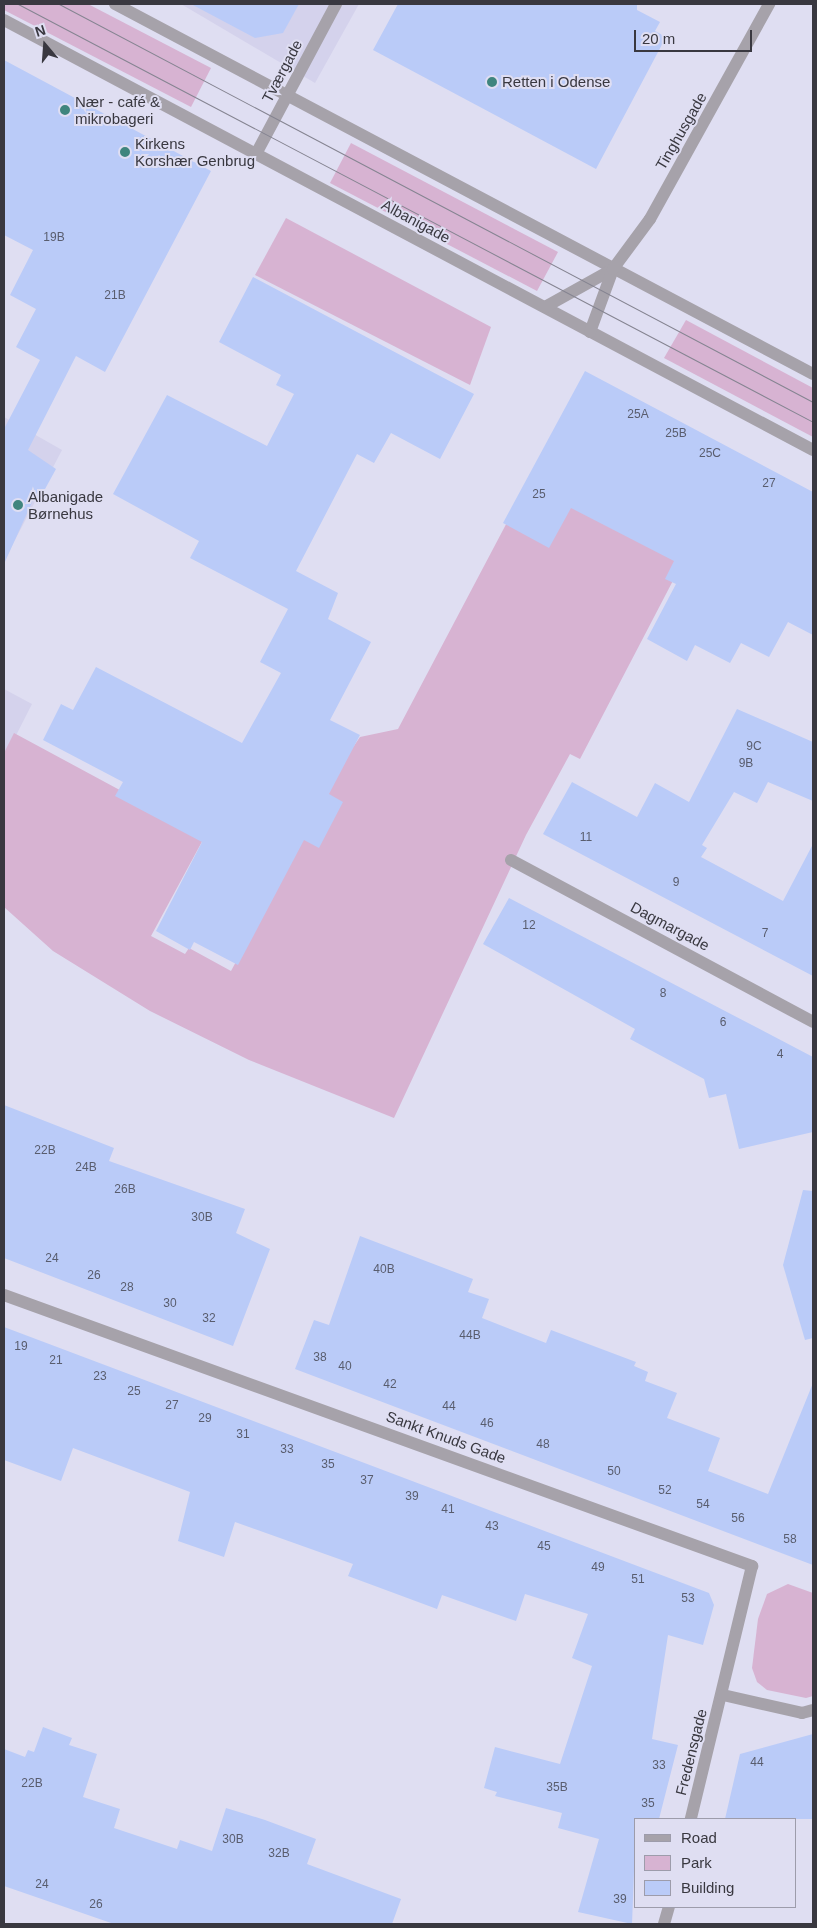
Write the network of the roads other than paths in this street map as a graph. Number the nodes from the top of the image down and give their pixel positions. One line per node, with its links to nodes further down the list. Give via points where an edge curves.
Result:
1 (115, 4): 5 (street)
2 (336, 4): 5 (street, Tværgade)
3 (769, 4): 7 (street, Tinghusgade, via 650,219)
4 (4, 20): 6 (street, Albanigade)
5 (286, 96): 6 (street, Tværgade); 7 (street)
6 (256, 154): 8 (street, Albanigade)
7 (613, 270): 8 (street, Tinghusgade); 9 (street, Tinghusgade); 10 (street)
8 (545, 307): 9 (street, Albanigade)
9 (590, 332): 11 (street, Albanigade)
10 (813, 374)
11 (813, 450)
12 (511, 860): 13 (street, Dagmargade)
13 (813, 1022)
14 (4, 1295): 15 (street, Sankt Knuds Gade, via 752,1566)
15 (723, 1695): 16 (street, Fredensgade, via 802,1713); 17 (street, Fredensgade)
16 (813, 1710)
17 (691, 1818)
18 (669, 1908): 19 (street)
19 (664, 1924)

